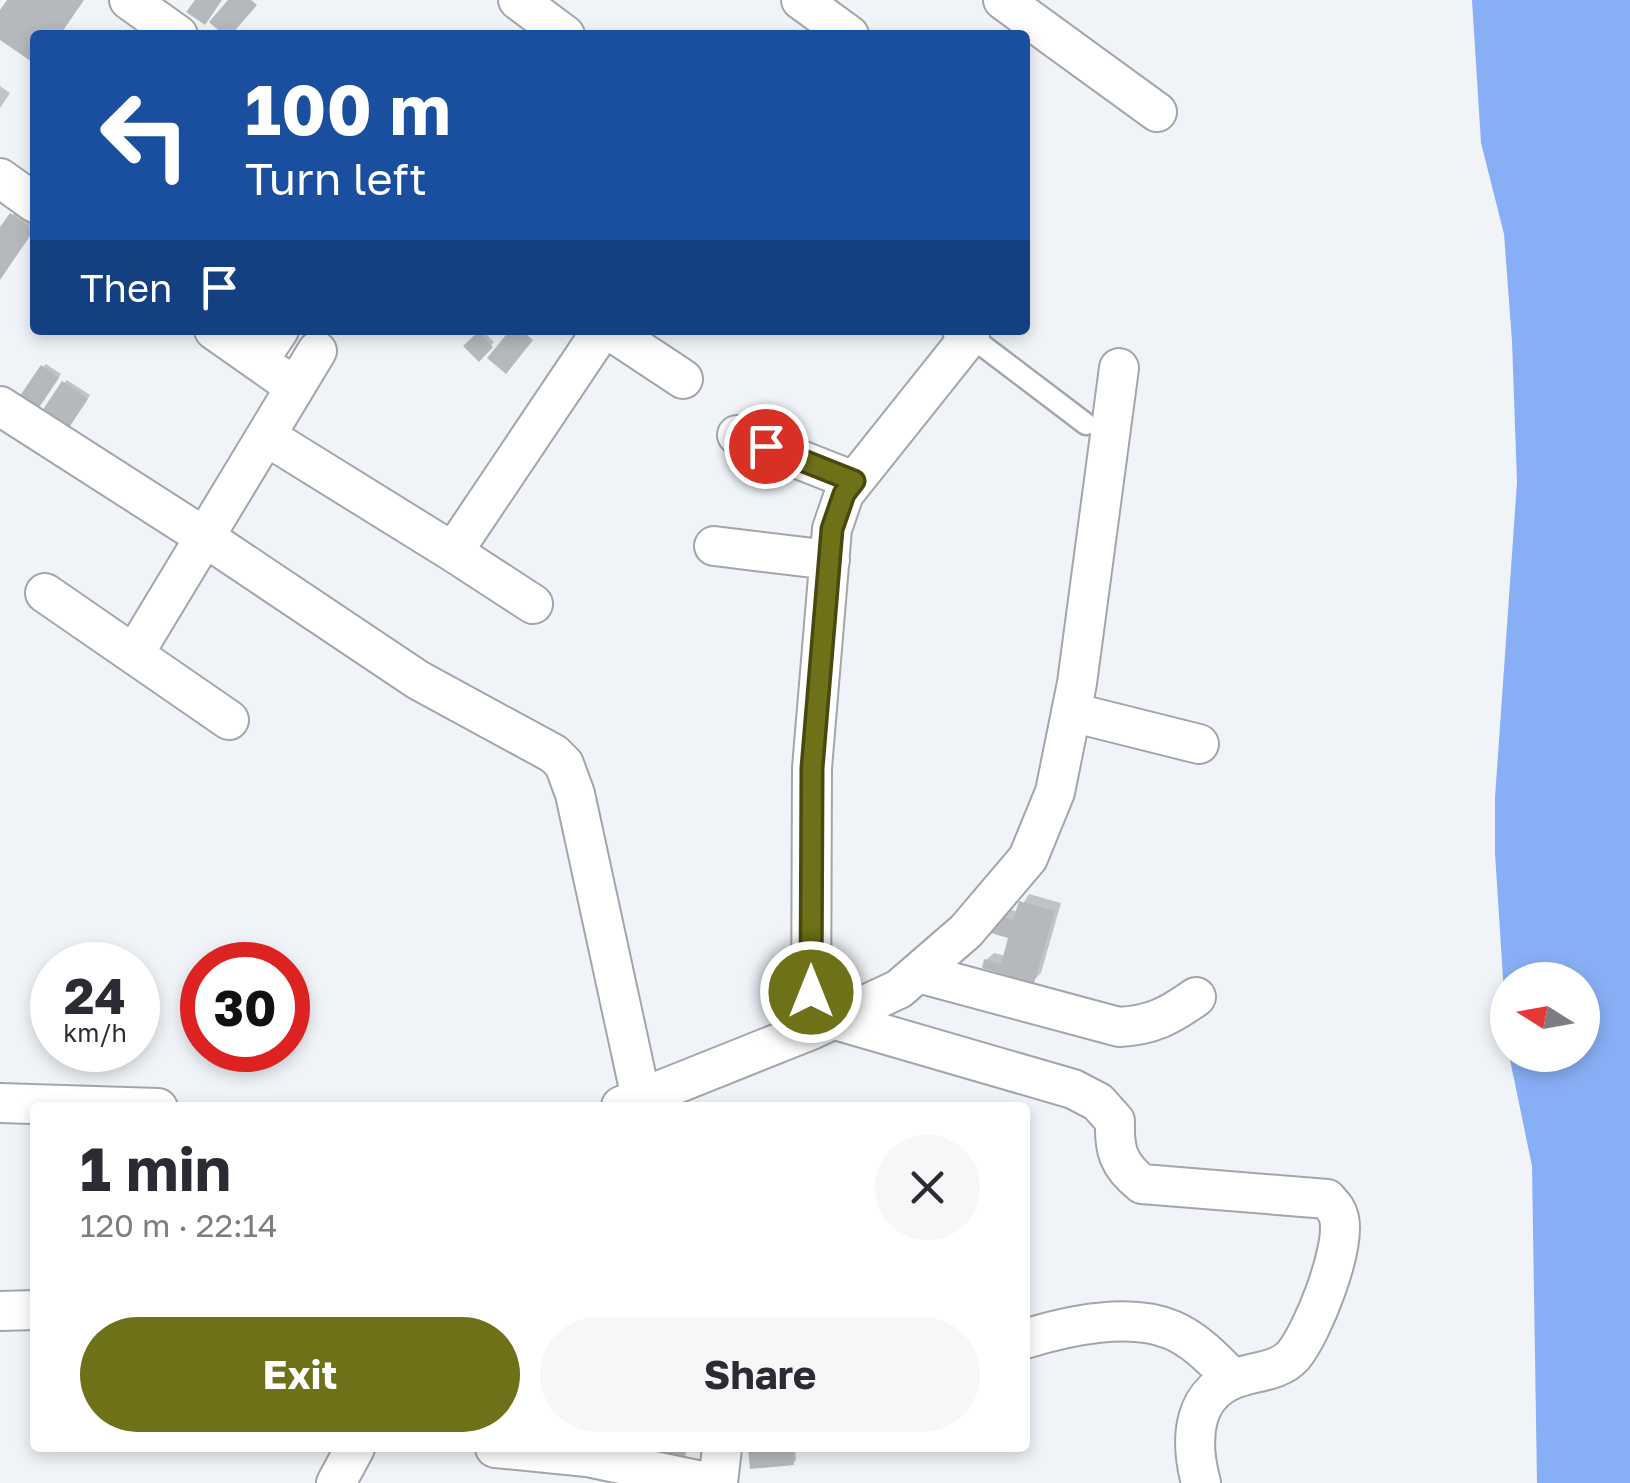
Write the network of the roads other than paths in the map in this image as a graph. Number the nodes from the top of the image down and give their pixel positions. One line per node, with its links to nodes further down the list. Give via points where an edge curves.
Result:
1 (129, 0): 5 (street)
2 (518, 0): 6 (street)
3 (801, 0): 7 (street)
4 (1008, 11): 8 (street)
5 (171, 30)
6 (557, 30)
7 (841, 30)
8 (1157, 112)
9 (0, 178): 10 (street)
10 (30, 199)
11 (231, 335): 16 (street)
12 (603, 335): 28 (street)
13 (614, 335): 19 (street)
14 (964, 335): 25 (street)
15 (969, 335): 22 (lane)
16 (269, 346): 20 (street)
17 (317, 351): 20 (street)
18 (1119, 368): 33 (street)
19 (683, 378)
20 (295, 388): 24 (street)
21 (0, 406): 26 (street)
22 (1086, 424)
23 (737, 435): 25 (street)
24 (266, 436): 26 (street); 28 (street)
25 (854, 481): 29 (street, via 832,529)
26 (206, 538): 32 (street); 40 (street, via 418,680 564,764 575,794)
27 (714, 546): 29 (street)
28 (452, 552): 31 (street)
29 (830, 560): 38 (street, via 812,768)
30 (45, 593): 32 (street)
31 (533, 604)
32 (134, 654): 34 (street)
33 (1071, 712): 35 (street); 36 (street, via 1056,792 1028,858 966,931)
34 (229, 720)
35 (1199, 744)
36 (918, 973): 37 (street, via 1119,1027 1145,1026); 38 (street, via 899,989)
37 (1196, 997)
38 (822, 1025): 41 (street); 46 (street, via 1072,1089 1098,1102 1115,1121 1114,1148 1124,1170 1142,1184 1327,1199 1340,1220 1339,1245 1310,1323 1292,1357)
39 (0, 1102): 42 (street)
40 (630, 1102)
41 (632, 1102)
42 (30, 1103)
43 (30, 1310): 44 (street)
44 (0, 1311)
45 (1030, 1338): 46 (street, via 1100,1324 1171,1329)
46 (1233, 1379): 52 (street, via 1202,1401 1196,1434)
47 (353, 1452): 50 (street)
48 (536, 1452): 51 (street)
49 (721, 1452): 51 (street)
50 (336, 1483)
51 (715, 1483)
52 (1201, 1483)

